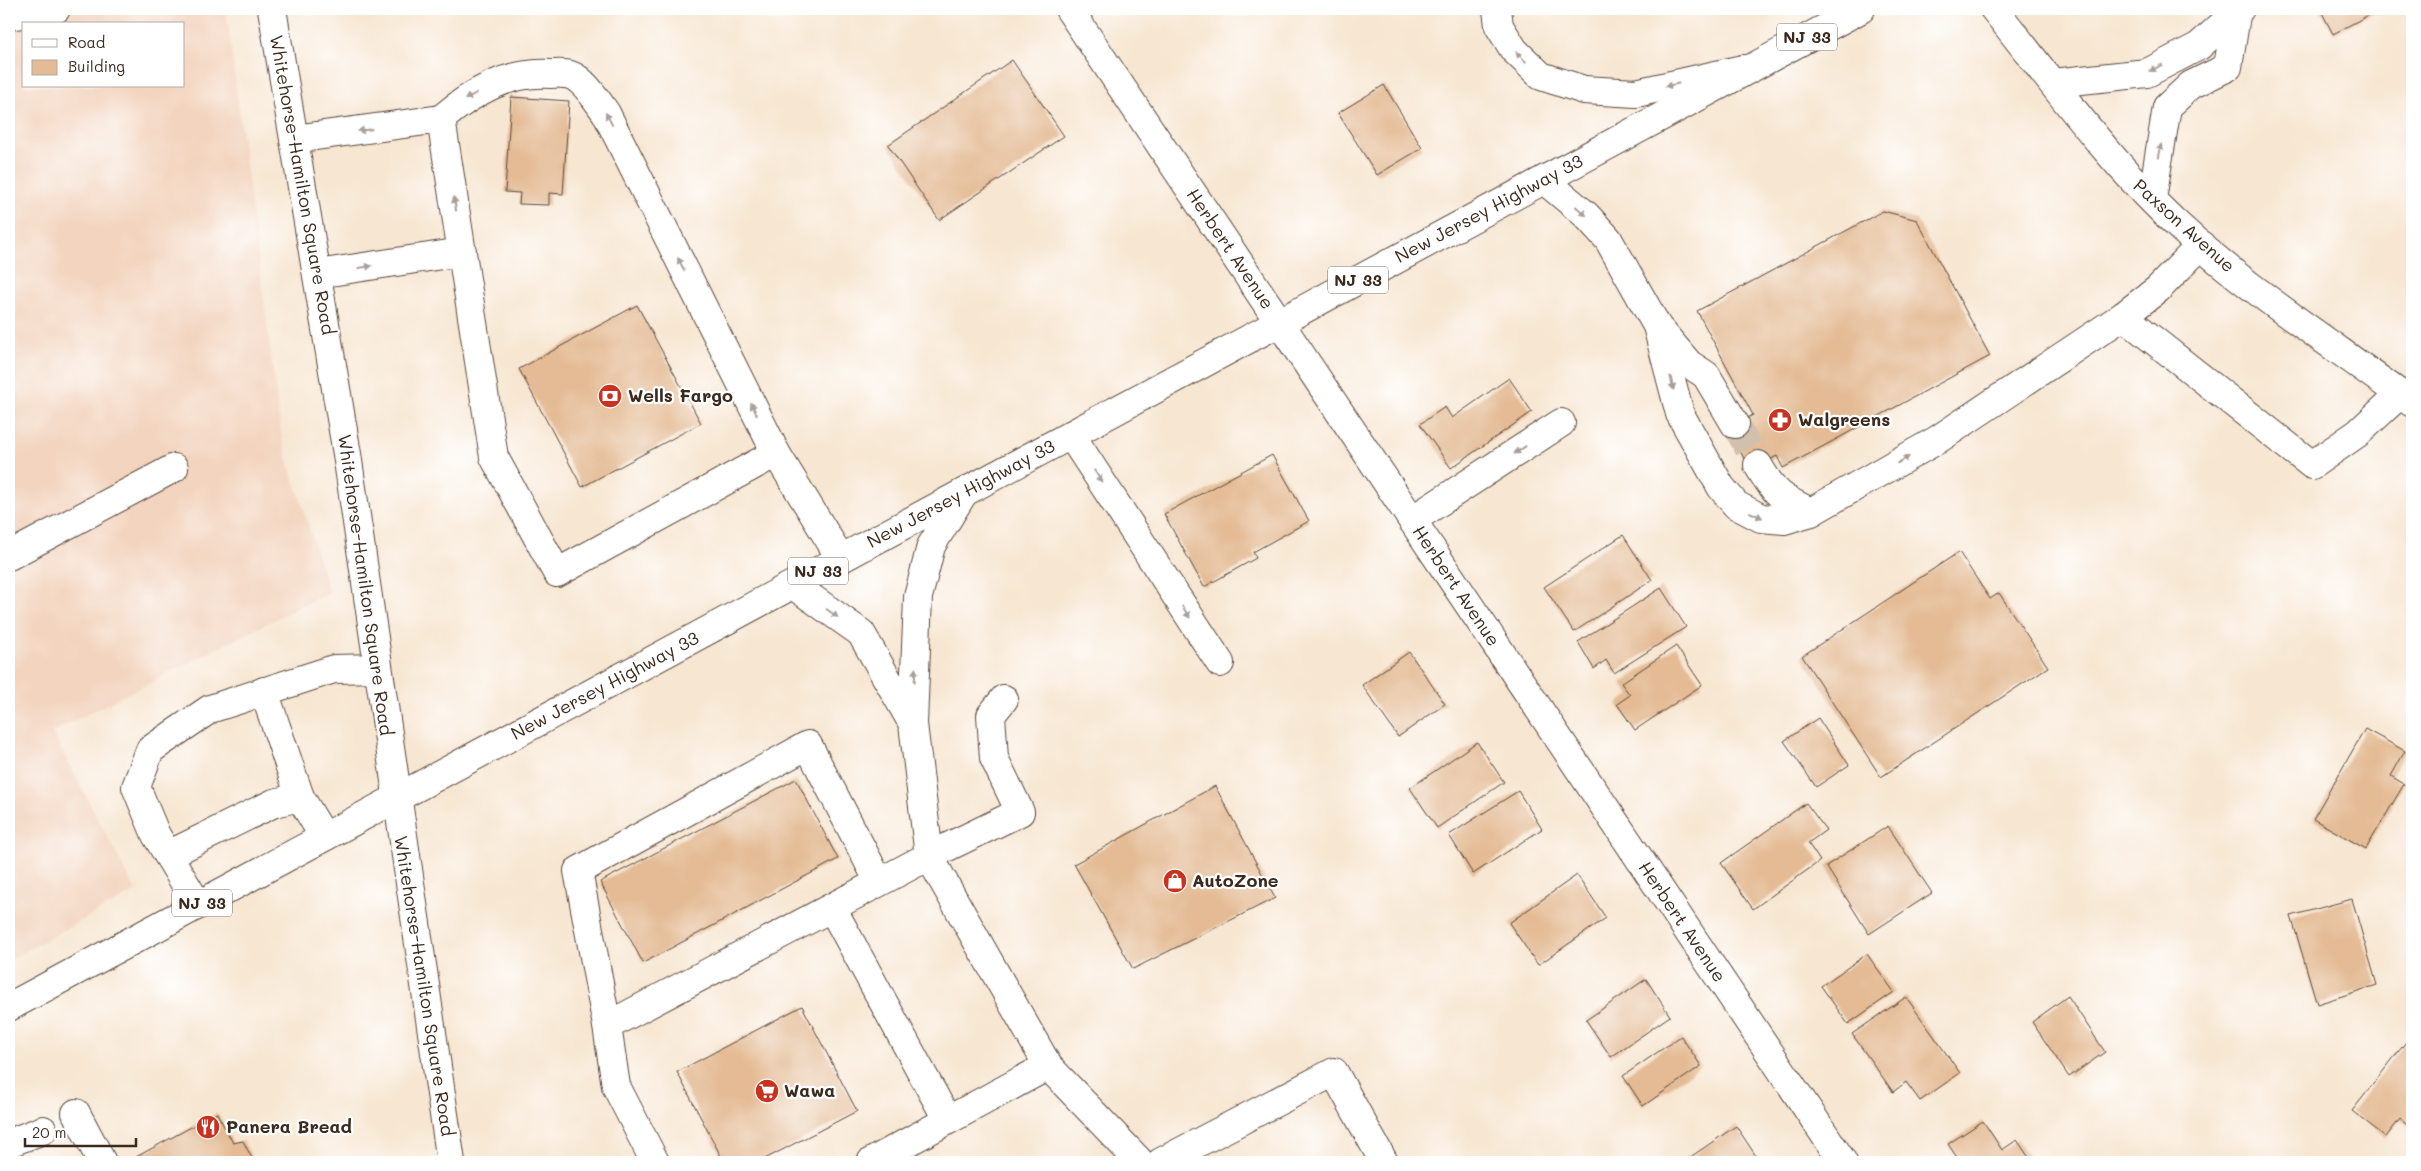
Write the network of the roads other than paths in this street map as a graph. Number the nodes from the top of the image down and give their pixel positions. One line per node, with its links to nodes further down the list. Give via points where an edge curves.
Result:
1 (56, 9): 8 (street)
2 (272, 9): 12 (street, Whitehorse-Hamilton Square Road)
3 (1069, 9): 19 (street, Herbert Avenue)
4 (1497, 9): 9 (street, one-way to 4, via 1636,93 1584,90 1540,76 1514,50 1499,26)
5 (1861, 9): 9 (street, New Jersey Highway 33 / NJ 33)
6 (1994, 9): 10 (street, Paxson Avenue)
7 (2239, 9): 10 (street, one-way to 10, via 2199,46 2147,73); 14 (street, one-way to 7, via 2167,107 2192,85 2228,66)
8 (9, 16)
9 (1754, 66): 13 (street, New Jersey Highway 33 / NJ 33)
10 (2053, 83): 14 (street, Paxson Avenue, via 2121,168)
11 (441, 119): 12 (street, one-way to 12); 16 (street, one-way to 11); 25 (street, one-way to 11, via 606,114 589,90 571,75 541,73 502,80 466,98)
12 (294, 139): 17 (street, Whitehorse-Hamilton Square Road)
13 (1544, 180): 19 (street, New Jersey Highway 33 / NJ 33); 20 (street, one-way to 20, via 1586,214 1608,239)
14 (2152, 199): 15 (street, Paxson Avenue)
15 (2200, 245): 18 (street, via 2158,289); 21 (street, Paxson Avenue)
16 (462, 252): 17 (street, one-way to 16); 25 (street, via 494,457 557,573)
17 (317, 274): 35 (street, Whitehorse-Hamilton Square Road, via 347,454)
18 (2122, 316): 21 (street, via 2312,465); 29 (street, one-way to 18, via 1937,440)
19 (1279, 323): 24 (street, New Jersey Highway 33 / NJ 33); 30 (street, Herbert Avenue)
20 (1657, 326): 23 (street, via 1689,364 1706,375); 29 (street, one-way to 29, via 1680,414 1721,487 1736,505 1761,518 1784,520)
21 (2406, 398)
22 (1561, 423): 30 (street, one-way to 30)
23 (1735, 424)
24 (1071, 435): 28 (street, New Jersey Highway 33 / NJ 33); 34 (street, one-way to 34)
25 (776, 453): 32 (street)
26 (1758, 465): 29 (street, via 1770,486 1786,500)
27 (174, 468): 31 (street)
28 (962, 494): 32 (street, New Jersey Highway 33 / NJ 33); 38 (street, one-way to 28, via 918,596 931,546)
29 (1811, 512)
30 (1412, 520): 61 (street, Herbert Avenue)
31 (9, 556)
32 (841, 559): 33 (street, New Jersey Highway 33 / NJ 33)
33 (792, 585): 38 (street, one-way to 38, via 861,633); 40 (street, New Jersey Highway 33 / NJ 33)
34 (1220, 662)
35 (377, 668): 36 (street, via 334,669); 40 (street, Whitehorse-Hamilton Square Road)
36 (264, 691): 39 (street); 42 (street, via 210,708 150,750 136,787)
37 (1004, 699): 43 (street, via 991,715 994,758 1020,812)
38 (913, 724): 43 (street)
39 (300, 797): 41 (street); 42 (street, via 274,803)
40 (396, 798): 41 (street, New Jersey Highway 33 / NJ 33); 55 (street, Whitehorse-Hamilton Square Road)
41 (324, 837): 45 (street, New Jersey Highway 33 / NJ 33)
42 (168, 855): 45 (street)
43 (929, 856): 44 (street); 49 (street)
44 (879, 882): 46 (street); 48 (street, via 808,745 578,872)
45 (198, 905): 47 (street, New Jersey Highway 33 / NJ 33)
46 (832, 908): 48 (street); 51 (street)
47 (9, 1007)
48 (607, 1026): 56 (street, via 616,1086)
49 (1048, 1066): 51 (street); 58 (street)
50 (76, 1113): 54 (street)
51 (947, 1119): 57 (street)
52 (43, 1130): 53 (street)
53 (9, 1143)
54 (102, 1162)
55 (451, 1162)
56 (655, 1162)
57 (871, 1162)
58 (1140, 1162)
59 (1161, 1162): 60 (street, via 1334,1072)
60 (1384, 1162)
61 (1843, 1162)

